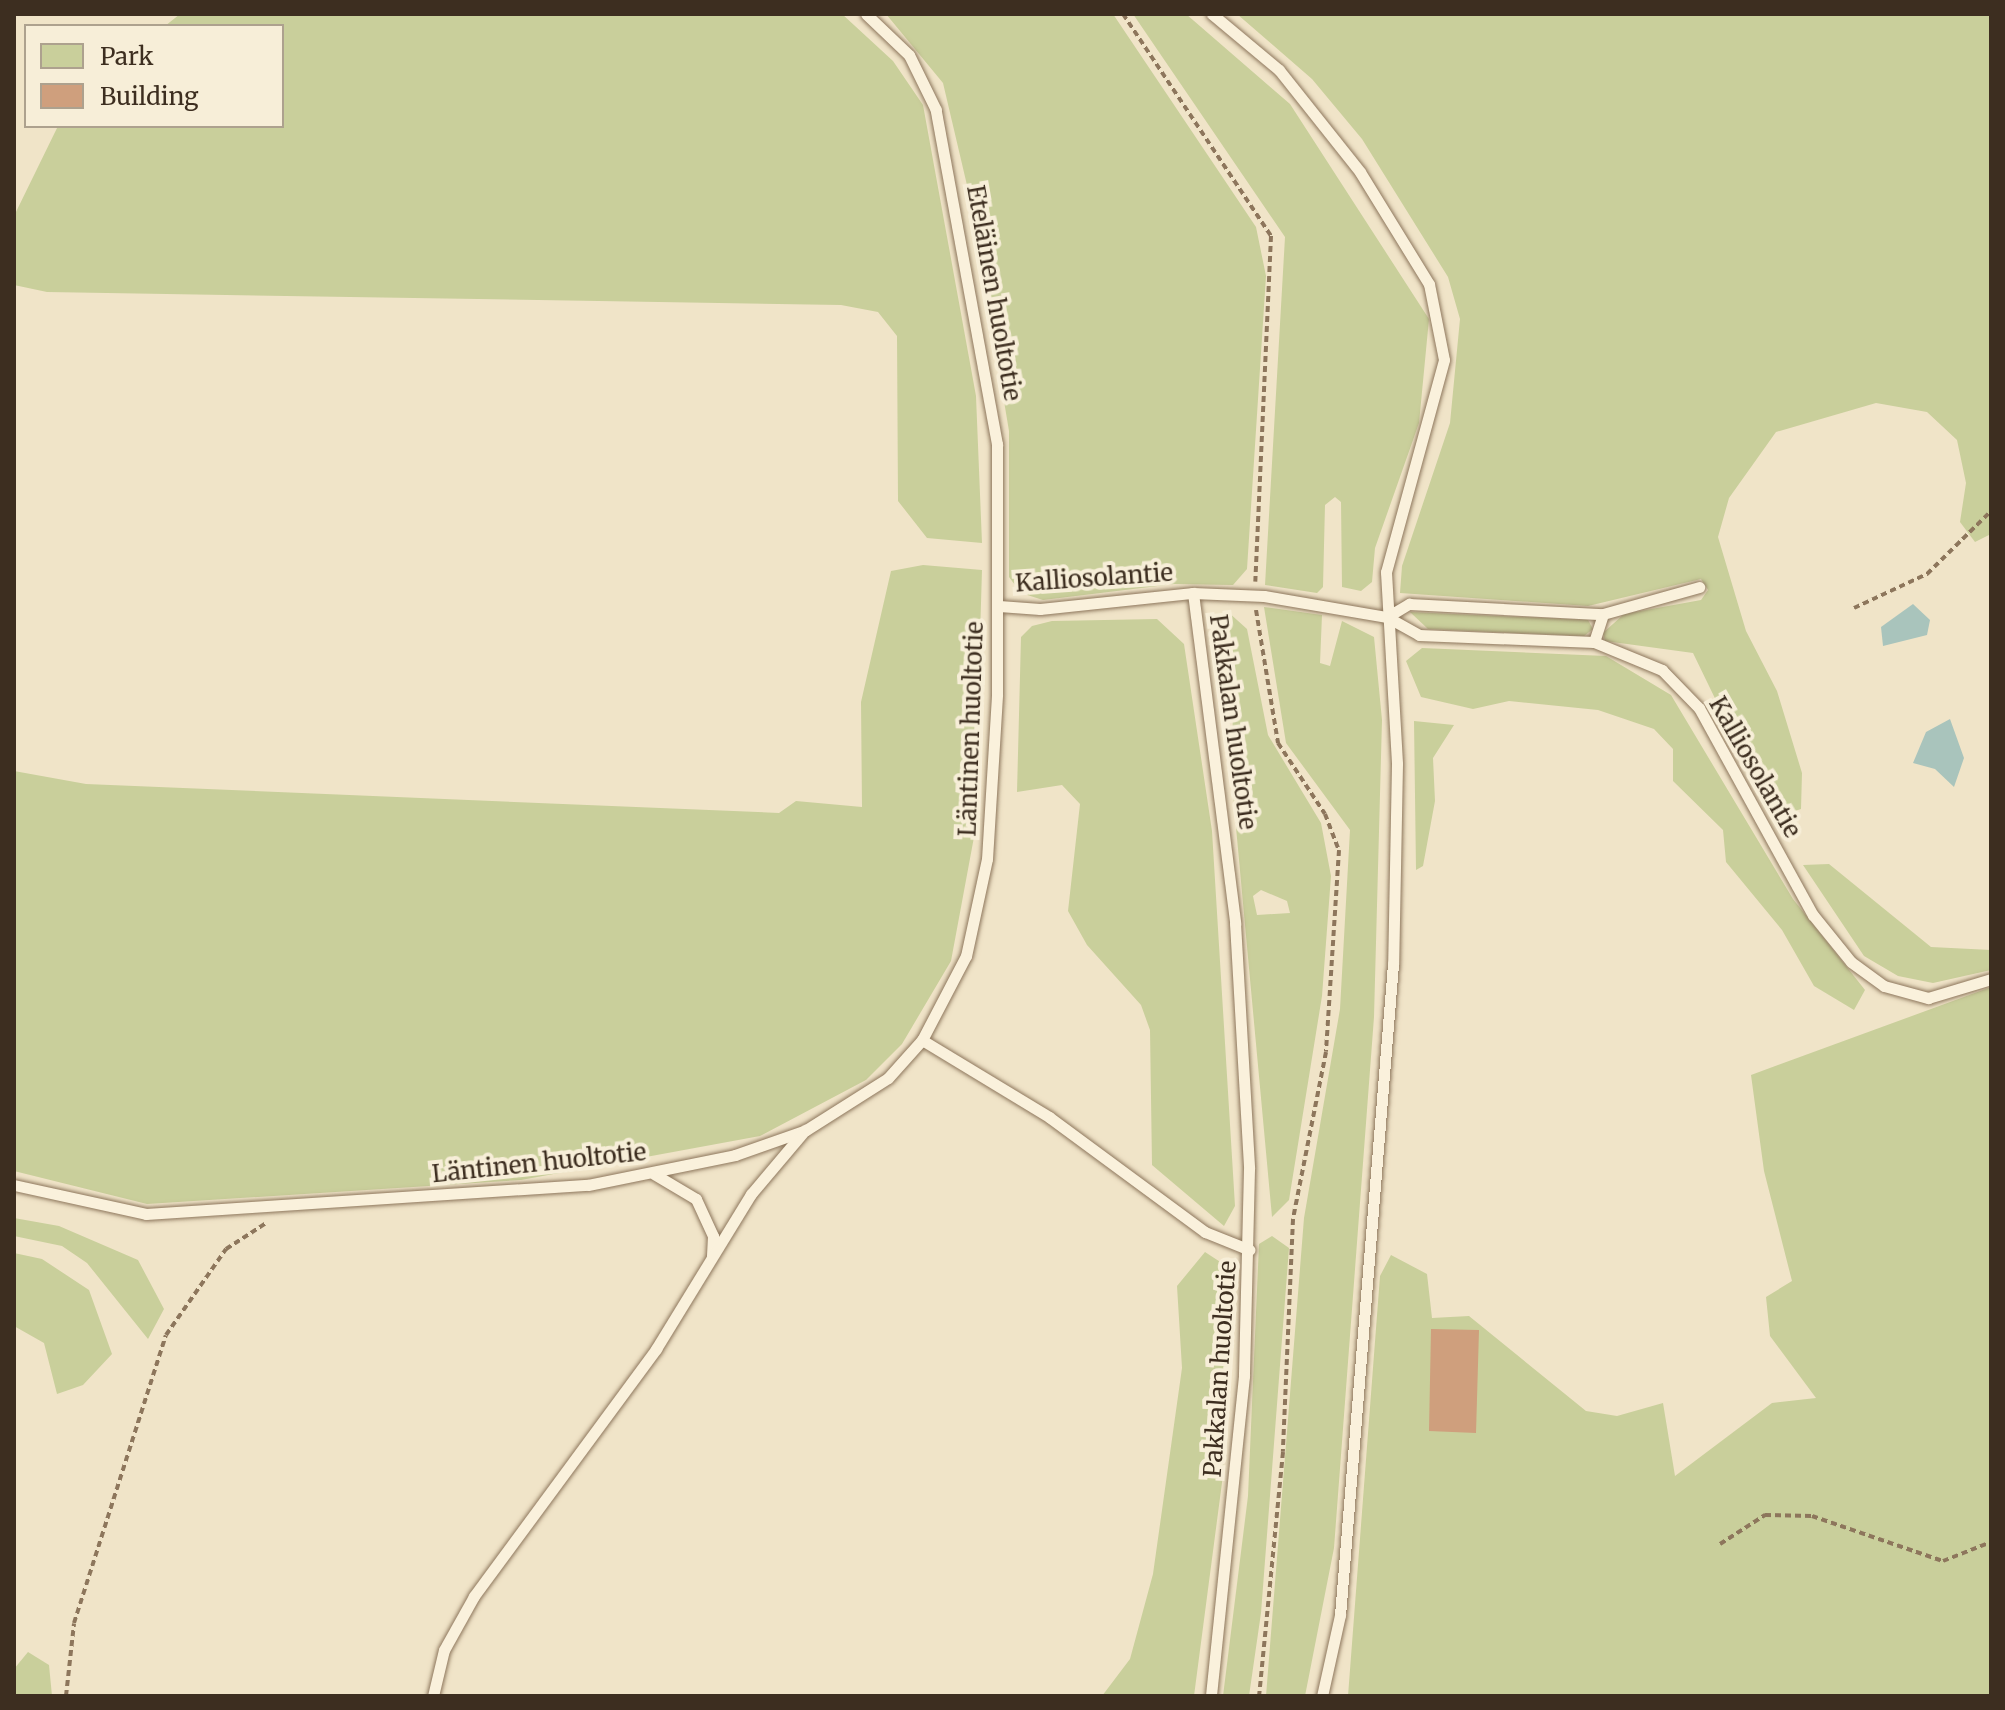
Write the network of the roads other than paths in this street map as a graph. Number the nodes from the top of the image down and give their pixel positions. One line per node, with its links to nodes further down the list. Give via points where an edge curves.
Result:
1 (866, 14): 5 (lane, Eteläinen huoltotie, via 923,76 955,192 997,444)
2 (1212, 14): 7 (lane, via 1311,105 1429,284 1441,326 1440,394 1391,540)
3 (1699, 587): 6 (lane)
4 (1193, 593): 5 (lane, Kalliosolantie, via 1040,609); 7 (lane, Pakkalan huoltotie, via 1254,596); 14 (lane, Pakkalan huoltotie, via 1235,923)
5 (999, 606): 10 (lane, Läntinen huoltotie, via 993,783 979,911 958,978)
6 (1603, 614): 7 (lane, via 1409,604); 8 (lane)
7 (1387, 617): 8 (lane, Kalliosolantie, via 1419,635); 18 (lane, via 1397,764 1393,964 1340,1615)
8 (1594, 642): 9 (lane, Kalliosolantie, via 1662,670 1699,708 1813,915 1851,962 1884,986 1928,998)
9 (1991, 979)
10 (922, 1040): 11 (lane, Läntinen huoltotie, via 888,1078); 14 (lane, via 1049,1117 1205,1232)
11 (806, 1130): 12 (lane, Läntinen huoltotie); 15 (lane, via 751,1194)
12 (653, 1174): 13 (lane, Läntinen huoltotie, via 146,1214); 15 (lane, via 696,1199 713,1236)
13 (14, 1185)
14 (1250, 1250): 17 (lane, Pakkalan huoltotie)
15 (711, 1261): 16 (lane, via 474,1596 444,1650)
16 (433, 1696)
17 (1211, 1696)
18 (1322, 1696)

